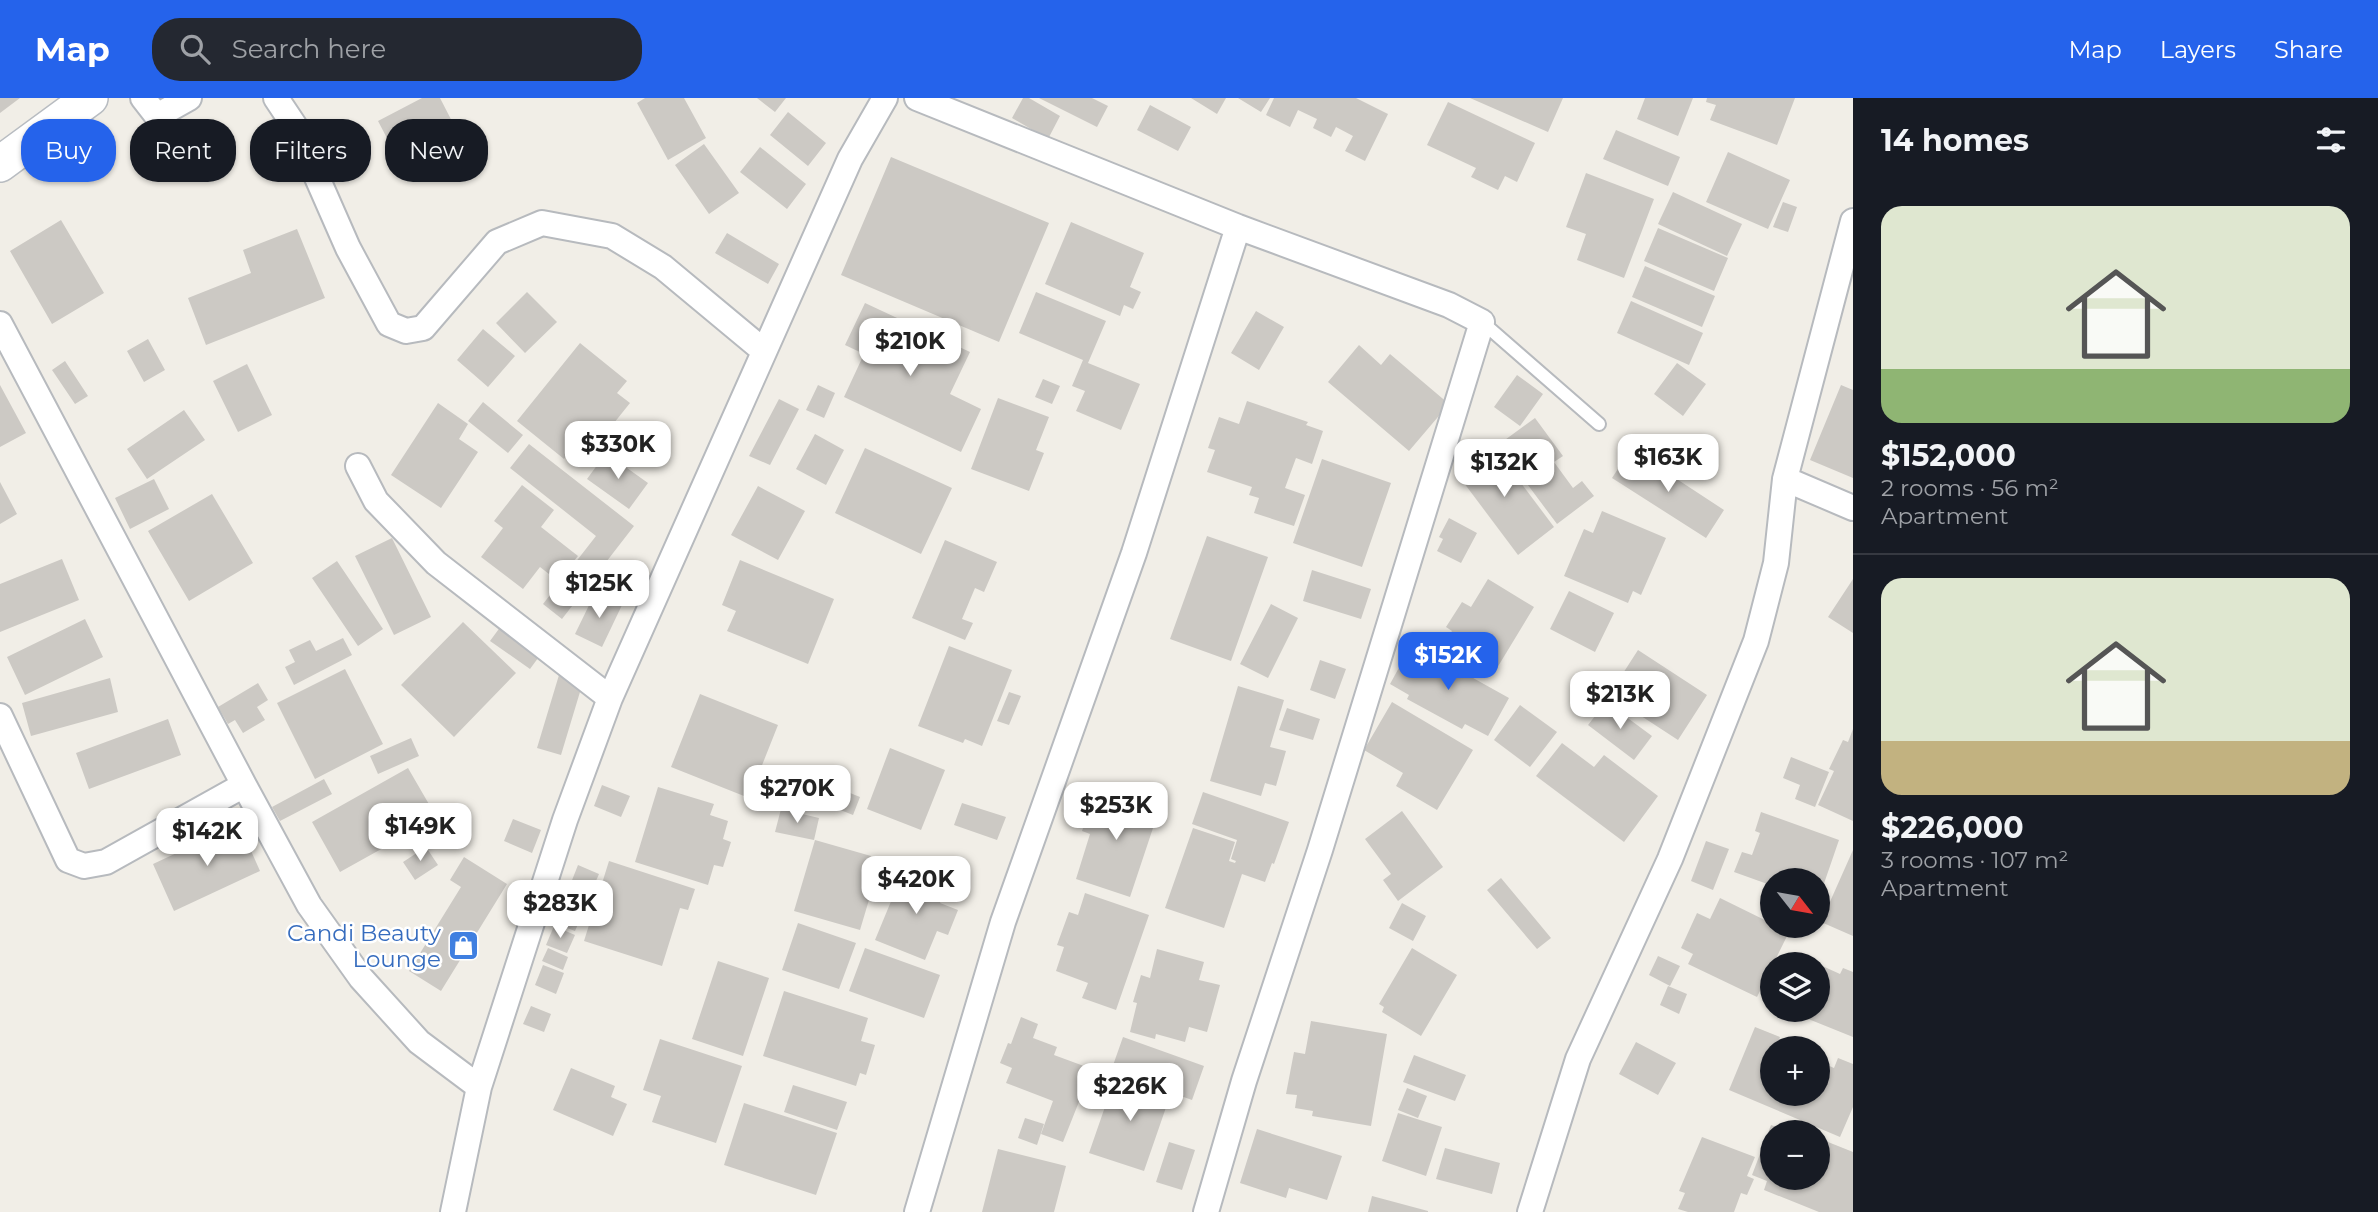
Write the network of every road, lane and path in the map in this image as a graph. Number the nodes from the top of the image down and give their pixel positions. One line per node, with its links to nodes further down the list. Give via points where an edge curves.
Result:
1 (90, 98): 7 (main road)
2 (143, 98): 3 (street, via 156,116)
3 (190, 98)
4 (276, 98): 12 (street, via 294,125 348,248 388,324 406,331 423,328 497,242 542,223 612,236 663,267)
5 (885, 98): 12 (street, via 850,159)
6 (917, 98): 9 (street)
7 (0, 164)
8 (1853, 221): 15 (street)
9 (1238, 227): 10 (street, via 1449,305); 22 (street, via 1134,553 1003,922)
10 (1482, 322): 13 (lane); 23 (street)
11 (0, 324): 19 (street)
12 (764, 351): 17 (street)
13 (1599, 424)
14 (358, 466): 17 (street, via 376,501 436,563)
15 (1785, 479): 16 (street); 24 (street, via 1776,564 1756,641 1671,859 1578,1059)
16 (1853, 508)
17 (610, 698): 20 (street, via 565,820)
18 (0, 716): 19 (street, via 68,859 84,866 106,862)
19 (243, 785): 20 (street, via 309,905 361,978 419,1042)
20 (479, 1087): 21 (street)
21 (453, 1212)
22 (917, 1212)
23 (1206, 1212)
24 (1530, 1212)

